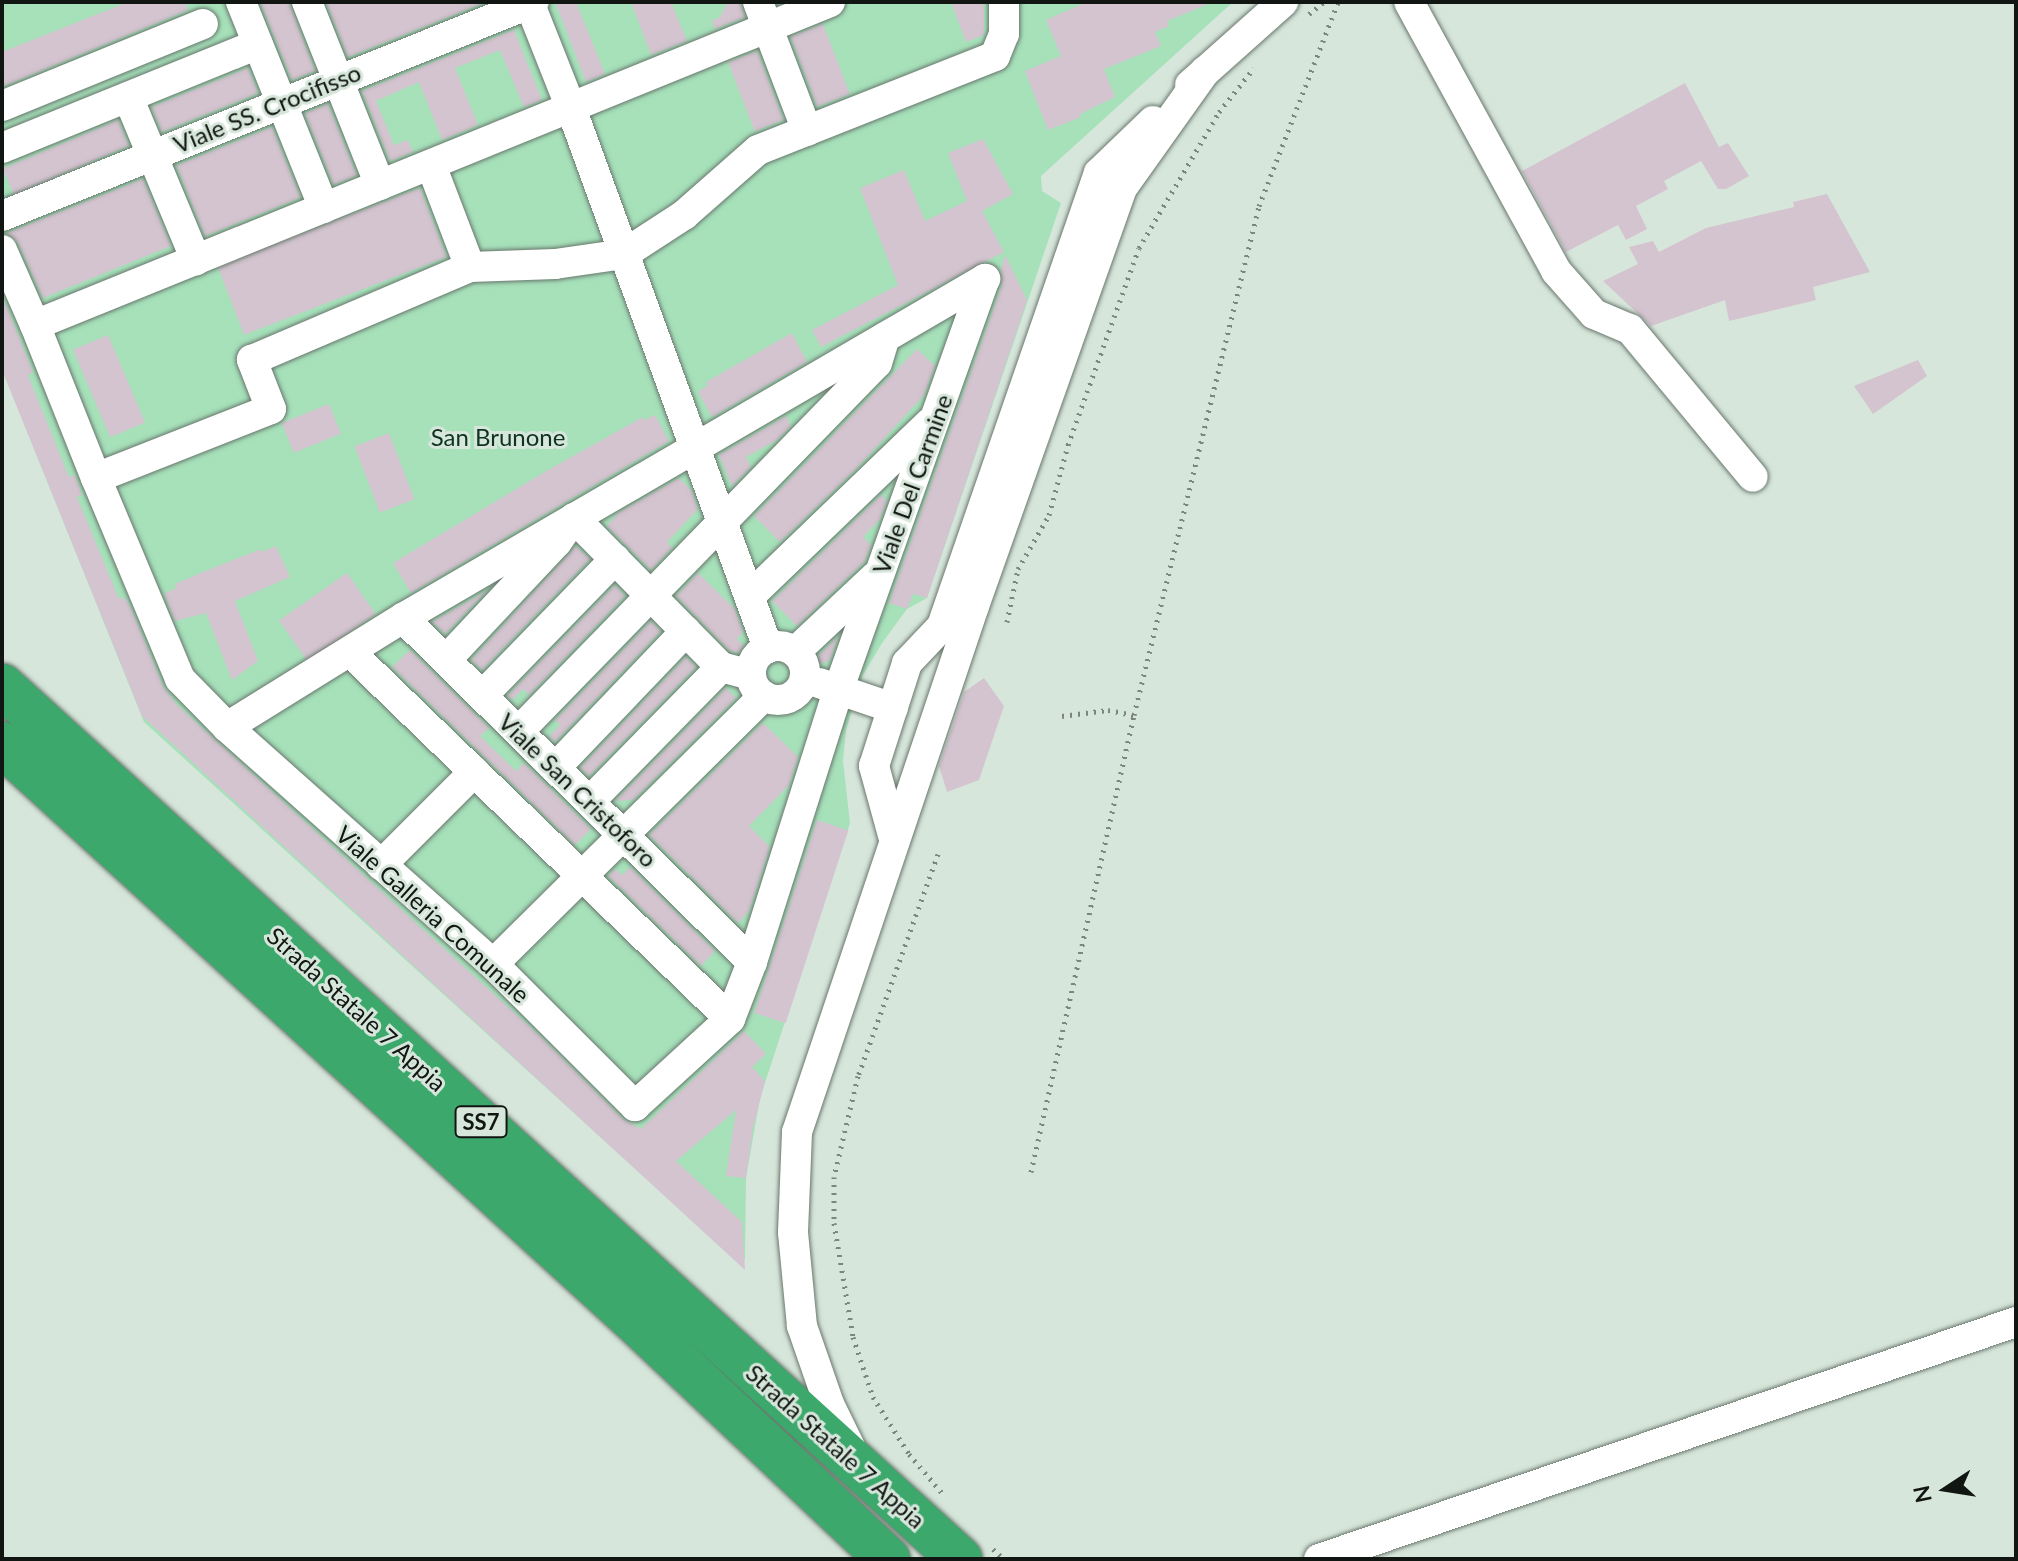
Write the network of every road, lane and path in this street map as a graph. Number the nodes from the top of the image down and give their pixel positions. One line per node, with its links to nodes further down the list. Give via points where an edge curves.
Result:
1 (241, 2): 12 (street)
2 (307, 2): 15 (street)
3 (830, 2): 10 (street)
4 (1004, 2): 20 (street, via 1004,34 995,56)
5 (1324, 2): 9 (path)
6 (1338, 2): 55 (path, via 1259,206)
7 (1409, 2): 35 (street, via 1556,271 1594,314 1630,329)
8 (531, 3): 15 (street, Viale SS. Crocifisso); 19 (street)
9 (1292, 11): 14 (street)
10 (763, 15): 19 (street); 20 (street)
11 (203, 24): 18 (street)
12 (258, 44): 16 (street); 17 (street)
13 (1259, 61): 44 (path, via 1219,112 1139,248 1068,445 1049,515 1018,569)
14 (1205, 71): 54 (street, via 1099,173 942,626 907,663); 64 (street, via 1122,188)
15 (338, 80): 17 (street, Viale SS. Crocifisso); 24 (street)
16 (128, 97): 21 (street); 22 (street)
17 (281, 101): 22 (street, Viale SS. Crocifisso); 25 (street)
18 (2, 106)
19 (571, 108): 23 (street); 28 (street)
20 (807, 131): 28 (street, via 758,150 684,215)
21 (2, 148)
22 (152, 155): 26 (street, Viale SS. Crocifisso); 29 (street)
23 (431, 165): 24 (street); 30 (street)
24 (380, 185): 25 (street)
25 (324, 208): 29 (street)
26 (2, 216)
27 (2, 250): 31 (street, Viale Galleria Comunale)
28 (624, 254): 30 (street, via 555,264); 34 (street)
29 (196, 260): 31 (street)
30 (470, 267): 36 (street, via 252,360 271,409)
31 (35, 325): 36 (street, Viale Galleria Comunale)
32 (885, 337): 33 (street, Viale Del Carmine, via 985,279); 34 (street); 38 (street, via 877,363)
33 (937, 416): 40 (street, Viale Del Carmine); 42 (street)
34 (695, 448): 37 (street); 38 (street)
35 (1753, 477)
36 (96, 478): 57 (street, Viale Galleria Comunale, via 180,679)
37 (574, 518): 39 (street); 43 (street); 47 (street)
38 (722, 522): 41 (street); 42 (street)
39 (615, 559): 41 (street); 53 (street)
40 (879, 573): 48 (street); 52 (street, Viale Del Carmine)
41 (651, 595): 45 (street); 58 (street)
42 (750, 596): 48 (street)
43 (403, 618): 46 (street); 47 (street, Viale San Cristoforo)
44 (1007, 622)
45 (686, 631): 49 (street); 60 (street)
46 (350, 652): 57 (street); 61 (street)
47 (446, 660): 53 (street, Viale San Cristoforo)
48 (789, 660): 50 (street, via 756,659); 50 (street, via 788,698); 52 (street)
49 (721, 667): 50 (street); 62 (street)
50 (758, 685): 63 (street)
51 (2, 686): 73 (highway, Strada Statale 7 Appia / SS7)
52 (839, 688): 54 (street); 68 (street, Viale Del Carmine)
53 (482, 696): 58 (street, Viale San Cristoforo)
54 (893, 708): 64 (street, via 874,766)
55 (1134, 715): 56 (path, via 1108,710); 71 (path)
56 (1062, 716)
57 (227, 727): 66 (street, Viale Galleria Comunale)
58 (519, 731): 60 (street, Viale San Cristoforo)
59 (2, 744): 76 (highway, Strada Statale 7 Appia / SS7)
60 (556, 767): 62 (street, Viale San Cristoforo)
61 (474, 772): 66 (street); 67 (street)
62 (590, 801): 63 (street, Viale San Cristoforo)
63 (625, 836): 67 (street); 68 (street, Viale San Cristoforo)
64 (894, 839): 73 (street, via 797,1132 793,1232 802,1326)
65 (938, 854): 74 (path, via 858,1076 834,1177 834,1223 853,1337 873,1397 909,1454)
66 (381, 865): 69 (street, Viale Galleria Comunale)
67 (583, 877): 69 (street); 70 (street)
68 (752, 962): 70 (street, Viale Del Carmine)
69 (493, 964): 70 (street, Viale Galleria Comunale, via 635,1106)
70 (730, 1019)
71 (1031, 1172)
72 (2016, 1322): 78 (street)
73 (858, 1466): 75 (highway, Strada Statale 7 Appia / SS7)
74 (944, 1495)
75 (972, 1549): 77 (path)
76 (888, 1559)
77 (1004, 1559)
78 (1319, 1559)

